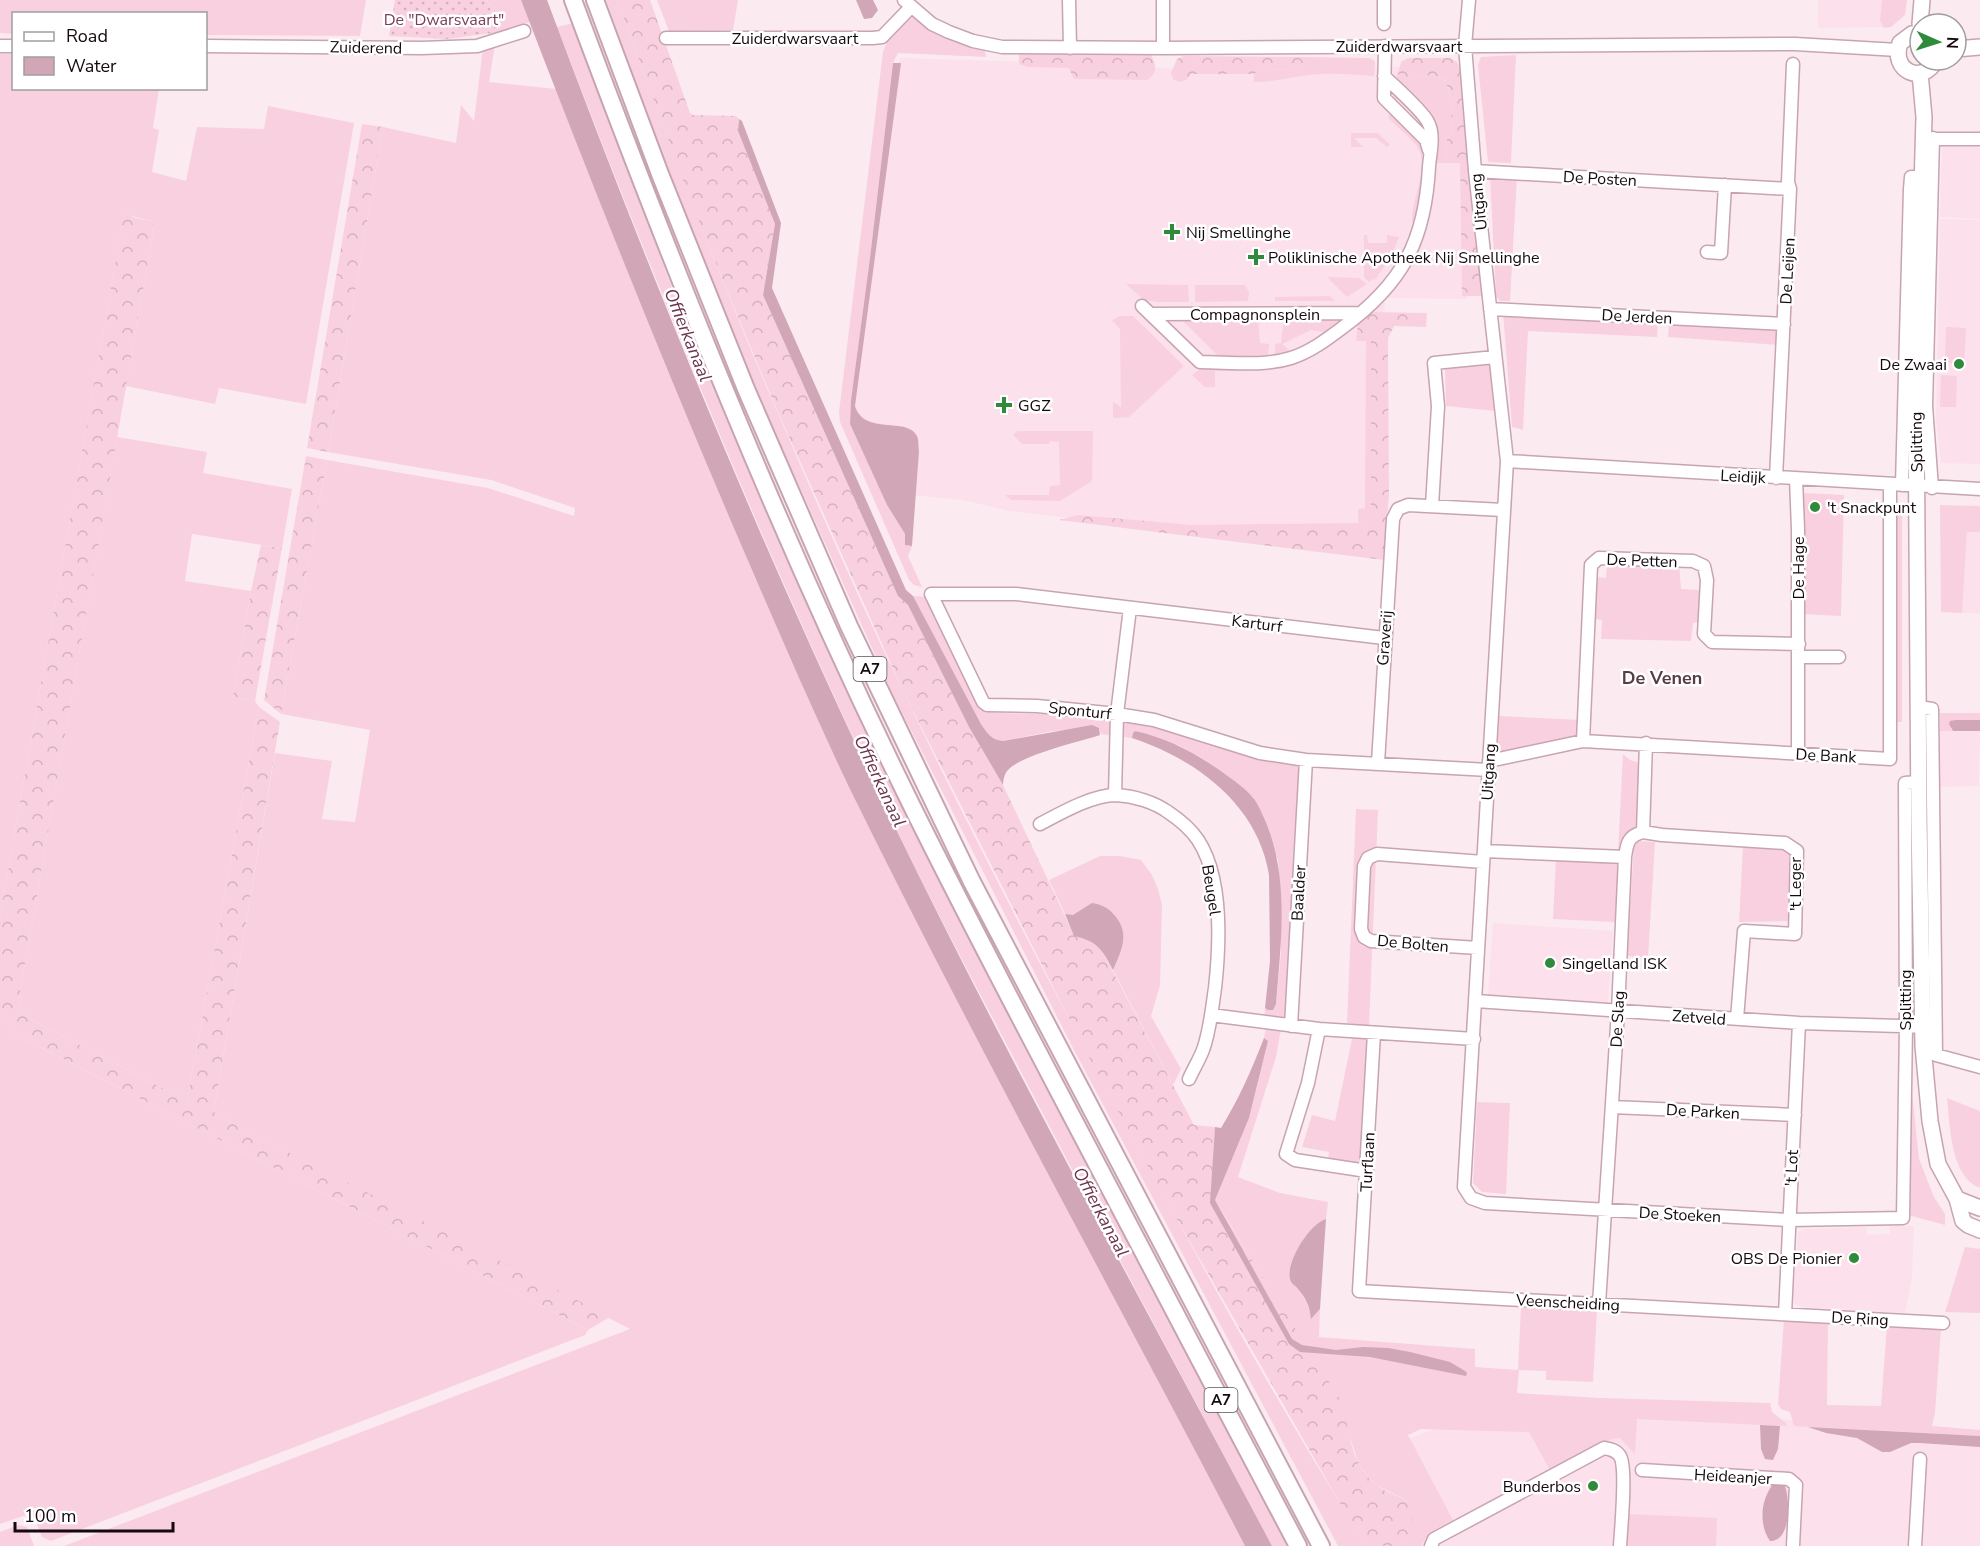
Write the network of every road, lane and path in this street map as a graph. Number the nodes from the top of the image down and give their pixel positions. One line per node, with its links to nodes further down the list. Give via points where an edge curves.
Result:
1 (573, 0): 91 (highway, A7, via 726,394 867,712 963,909)
2 (595, 0): 92 (highway, A7, via 742,379 849,626 972,882)
3 (1069, 0): 15 (street)
4 (1163, 0): 16 (street)
5 (1384, 0): 8 (street)
6 (1469, 0): 14 (street, Uitgang)
7 (908, 4): 11 (street, Zuiderdwarsvaart, via 882,37); 15 (street, Zuiderdwarsvaart, via 932,24 973,41 1002,47)
8 (1384, 24)
9 (519, 33): 12 (street, Zuiderend, via 477,45 422,48)
10 (1908, 36): 17 (main road)
11 (666, 38)
12 (207, 46)
13 (1384, 46): 14 (street, Zuiderdwarsvaart); 16 (street, Zuiderdwarsvaart); 21 (street, via 1384,76)
14 (1465, 46): 17 (street, Zuiderdwarsvaart, via 1795,44); 25 (street, Uitgang)
15 (1070, 48): 16 (street, Zuiderdwarsvaart)
16 (1163, 48)
17 (1898, 50): 20 (main road, via 1906,70)
18 (1794, 64): 27 (street, De Leijen)
19 (1924, 72): 20 (main road)
20 (1920, 73): 22 (main road, Splitting)
21 (1389, 89): 24 (street, Compagnonsplein, via 1427,121 1431,131); 24 (street, via 1384,98 1426,140)
22 (1928, 139): 23 (street); 36 (street, Splitting, via 1926,406); 36 (main road, Splitting, via 1916,177 1916,400)
23 (1980, 140)
24 (1429, 150): 30 (street, Compagnonsplein, via 1428,194 1409,255 1395,280)
25 (1475, 171): 26 (street, De Posten); 29 (street, Uitgang)
26 (1725, 185): 27 (street, De Posten); 28 (street, via 1721,253)
27 (1790, 189): 31 (street, De Leijen)
28 (1707, 252)
29 (1490, 309): 31 (street, De Jerden); 32 (street, Uitgang)
30 (1361, 313): 30 (street, Compagnonsplein, via 1146,310 1200,362 1264,363 1315,348)
31 (1784, 324): 34 (street, De Leijen)
32 (1496, 357): 33 (street, Uitgang); 38 (street, via 1434,363 1438,406)
33 (1507, 461): 34 (street, Leidijk); 39 (street, Uitgang)
34 (1776, 478): 35 (street, Leidijk)
35 (1796, 479): 36 (street, Leidijk); 43 (street, De Hage)
36 (1910, 486): 37 (street, Leidijk); 46 (main road, Splitting); 50 (street, De Bank, via 1890,759)
37 (1980, 489)
38 (1432, 506): 39 (street, Graverij); 42 (street, Graverij, via 1408,505 1398,509 1393,519)
39 (1503, 510): 53 (street, Uitgang)
40 (1016, 594): 41 (street, Karturf); 47 (street, Sponturf, via 931,594 983,702 993,706 1037,705)
41 (1130, 608): 42 (street, Karturf); 47 (street)
42 (1384, 638): 52 (street, Graverij)
43 (1799, 644): 44 (street, De Hage); 48 (street, De Petten, via 1712,642 1704,634 1704,566 1693,561 1599,558 1591,566)
44 (1799, 657): 45 (street); 50 (street, De Hage)
45 (1839, 657)
46 (1919, 707): 54 (main road, Splitting); 68 (street, Splitting, via 1932,709)
47 (1117, 714): 51 (street, Sponturf, via 1154,720 1260,753); 55 (street)
48 (1583, 741): 49 (street, De Bank); 53 (street, De Bank)
49 (1646, 743): 50 (street, De Bank); 57 (street)
50 (1798, 754)
51 (1306, 759): 52 (street, Sponturf); 66 (street, Baalder)
52 (1378, 763): 53 (street)
53 (1489, 765): 58 (street, Uitgang)
54 (1912, 782): 67 (street, Splitting); 68 (main road, Splitting)
55 (1115, 795): 56 (street, Beugel, via 1078,804); 63 (street, Beugel, via 1153,804 1182,822 1198,840 1209,862 1216,895 1218,956)
56 (1040, 824)
57 (1642, 832): 59 (street, De Slag, via 1628,840); 64 (street, 't Leger, via 1785,843 1797,850 1795,934 1744,931)
58 (1483, 856): 59 (street); 60 (street, Uitgang); 60 (street, De Bolten, via 1377,854 1368,858 1364,866 1362,897 1361,928 1364,937 1371,941)
59 (1625, 857): 62 (street, De Slag)
60 (1478, 948): 61 (street, Uitgang)
61 (1476, 1001): 62 (street, Zetveld); 71 (street, Uitgang)
62 (1618, 1011): 64 (street, Zetveld); 74 (street, De Slag)
63 (1211, 1016): 66 (street); 73 (street, Beugel, via 1203,1050)
64 (1737, 1019): 65 (street, Zetveld)
65 (1799, 1023): 67 (street, Zetveld); 75 (street, 't Lot)
66 (1291, 1026): 69 (street)
67 (1906, 1026): 68 (street, Zetveld); 81 (street, Splitting)
68 (1928, 1027): 72 (street, Splitting, via 1936,1055); 78 (main road, Splitting, via 1934,1150)
69 (1319, 1029): 70 (street); 76 (street, via 1287,1154 1295,1160)
70 (1374, 1033): 71 (street); 76 (street, Turflaan)
71 (1474, 1039): 77 (street, Uitgang)
72 (1980, 1067)
73 (1188, 1079)
74 (1612, 1107): 75 (street, De Parken); 80 (street, De Slag)
75 (1795, 1115): 82 (street, 't Lot)
76 (1367, 1171): 84 (street, Turflaan)
77 (1464, 1187): 80 (street, De Stoeken, via 1471,1198 1485,1203)
78 (1957, 1199): 79 (main road); 83 (main road, Splitting, via 1963,1221)
79 (1980, 1208)
80 (1605, 1209): 82 (street, De Stoeken); 85 (street, De Slag)
81 (1903, 1218): 82 (street, De Stoeken)
82 (1789, 1220): 86 (street, 't Lot)
83 (1980, 1230)
84 (1359, 1291): 85 (street, Veenscheiding)
85 (1599, 1304): 86 (street, Veenscheiding)
86 (1781, 1314): 87 (street, De Ring)
87 (1943, 1323)
88 (1920, 1459): 95 (street)
89 (1642, 1470): 94 (street, Heideanjer, via 1789,1479 1796,1485)
90 (1432, 1543): 93 (street, via 1604,1448 1620,1457 1623,1470)
91 (1298, 1546)
92 (1321, 1546)
93 (1620, 1546)
94 (1793, 1546)
95 (1915, 1546)

